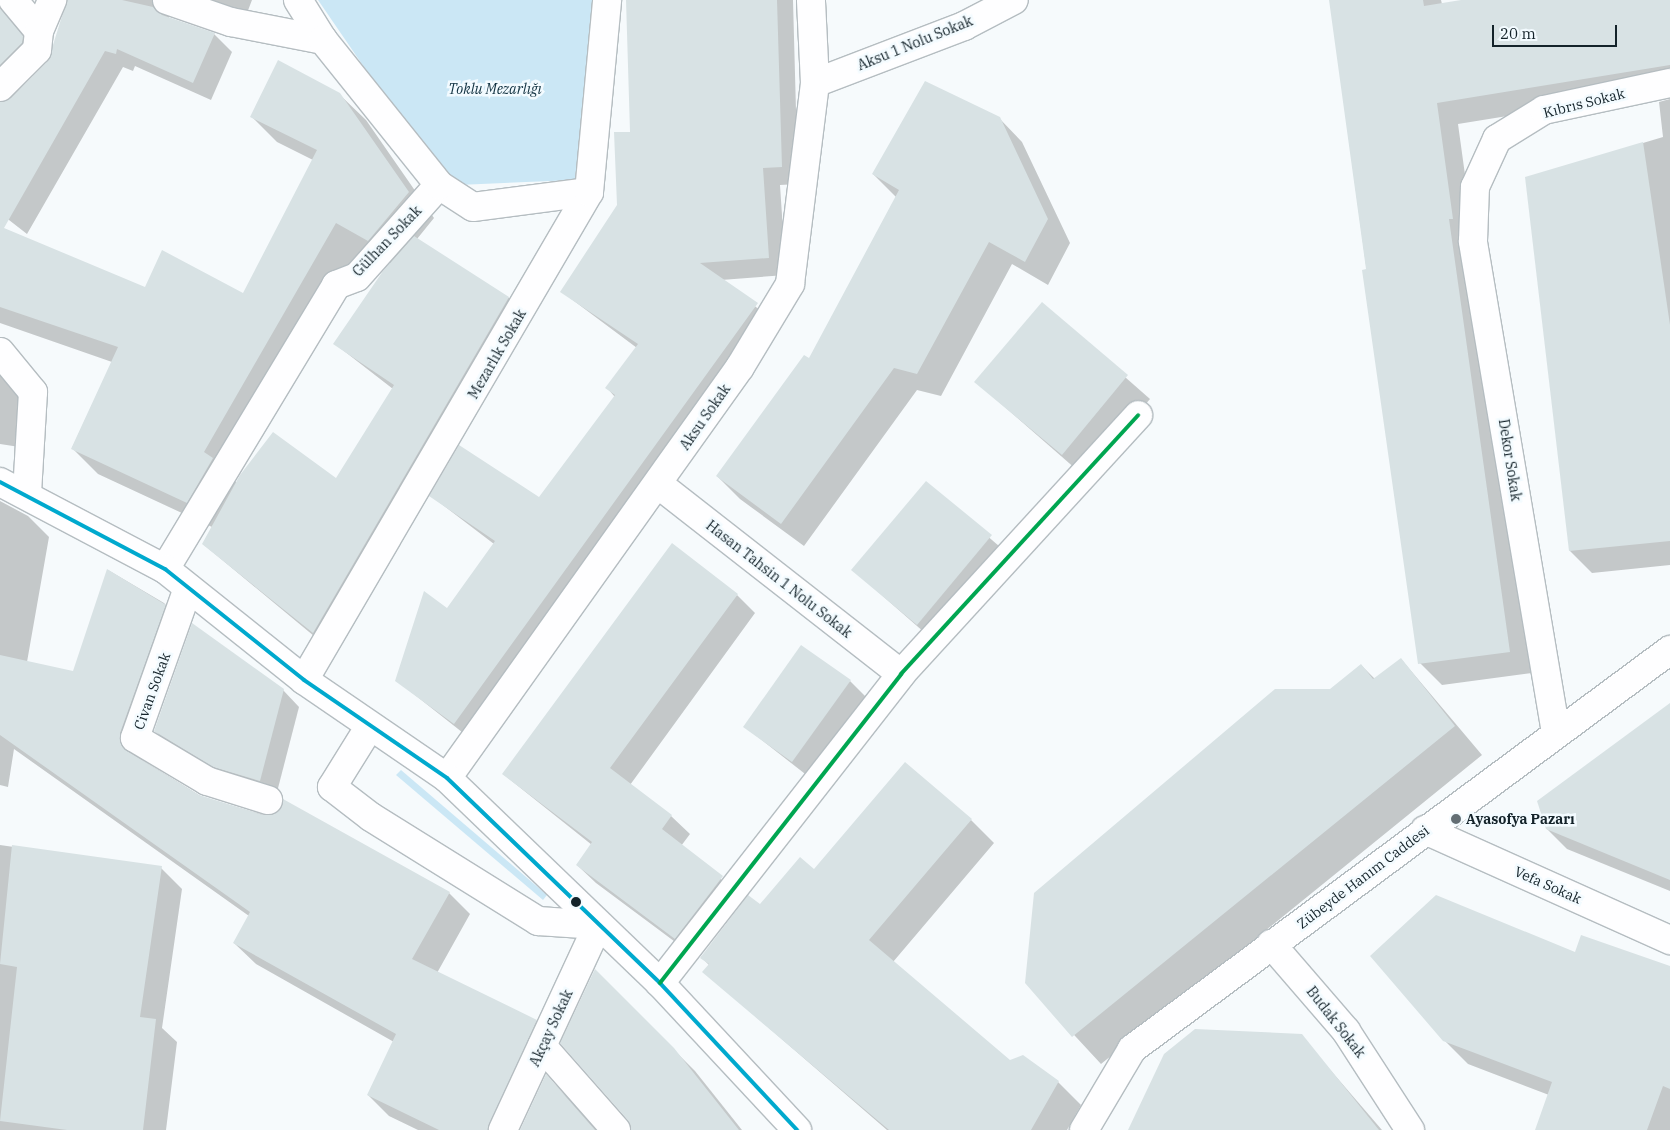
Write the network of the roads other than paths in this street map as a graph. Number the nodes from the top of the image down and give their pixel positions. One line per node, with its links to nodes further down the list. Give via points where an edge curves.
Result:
1 (13, 0): 8 (street)
2 (52, 0): 8 (street)
3 (167, 0): 9 (street, via 231,22)
4 (298, 0): 9 (street)
5 (607, 0): 15 (street, Mezarlık Sokak)
6 (811, 0): 10 (street, Aksu Sokak)
7 (1014, 0): 10 (street, Aksu 1 Nolu Sokak, via 964,26)
8 (39, 31): 12 (street, via 37,50)
9 (323, 40): 13 (street)
10 (815, 83): 19 (street, Aksu Sokak, via 790,284 740,367)
11 (1670, 83): 14 (street, Kıbrıs Sokak, via 1544,110 1497,140)
12 (0, 87)
13 (439, 185): 15 (street, via 473,207); 21 (street, Gülhan Sokak, via 357,277 336,285)
14 (1475, 187): 27 (street, Dekor Sokak, via 1474,241)
15 (589, 192): 25 (street, Mezarlık Sokak)
16 (0, 352): 20 (street, via 33,392)
17 (1138, 415): 24 (street)
18 (0, 482): 20 (street)
19 (658, 484): 24 (street, Hasan Tahsin 1 Nolu Sokak); 28 (street, Aksu Sokak)
20 (27, 494): 21 (street)
21 (165, 569): 22 (street)
22 (188, 588): 25 (street); 29 (street, Civan Sokak, via 135,738 207,781)
23 (1670, 650): 27 (street, Zübeyde Hanım Caddesi)
24 (901, 674): 34 (street)
25 (304, 680): 26 (street)
26 (370, 726): 28 (street); 31 (street, via 332,787 371,817 538,920)
27 (1556, 733): 30 (street, Zübeyde Hanım Caddesi)
28 (447, 778): 31 (street)
29 (268, 800)
30 (1425, 830): 32 (street, Vefa Sokak); 33 (street, Zübeyde Hanım Caddesi)
31 (598, 925): 34 (street); 35 (street, Akçay Sokak)
32 (1670, 940)
33 (1271, 944): 39 (street, Zübeyde Hanım Caddesi, via 1132,1049); 40 (street, Budak Sokak, via 1346,1031)
34 (660, 983): 38 (street)
35 (542, 1046): 36 (street, Akçay Sokak); 37 (street)
36 (503, 1130)
37 (616, 1130)
38 (797, 1130)
39 (1084, 1130)
40 (1410, 1130)

